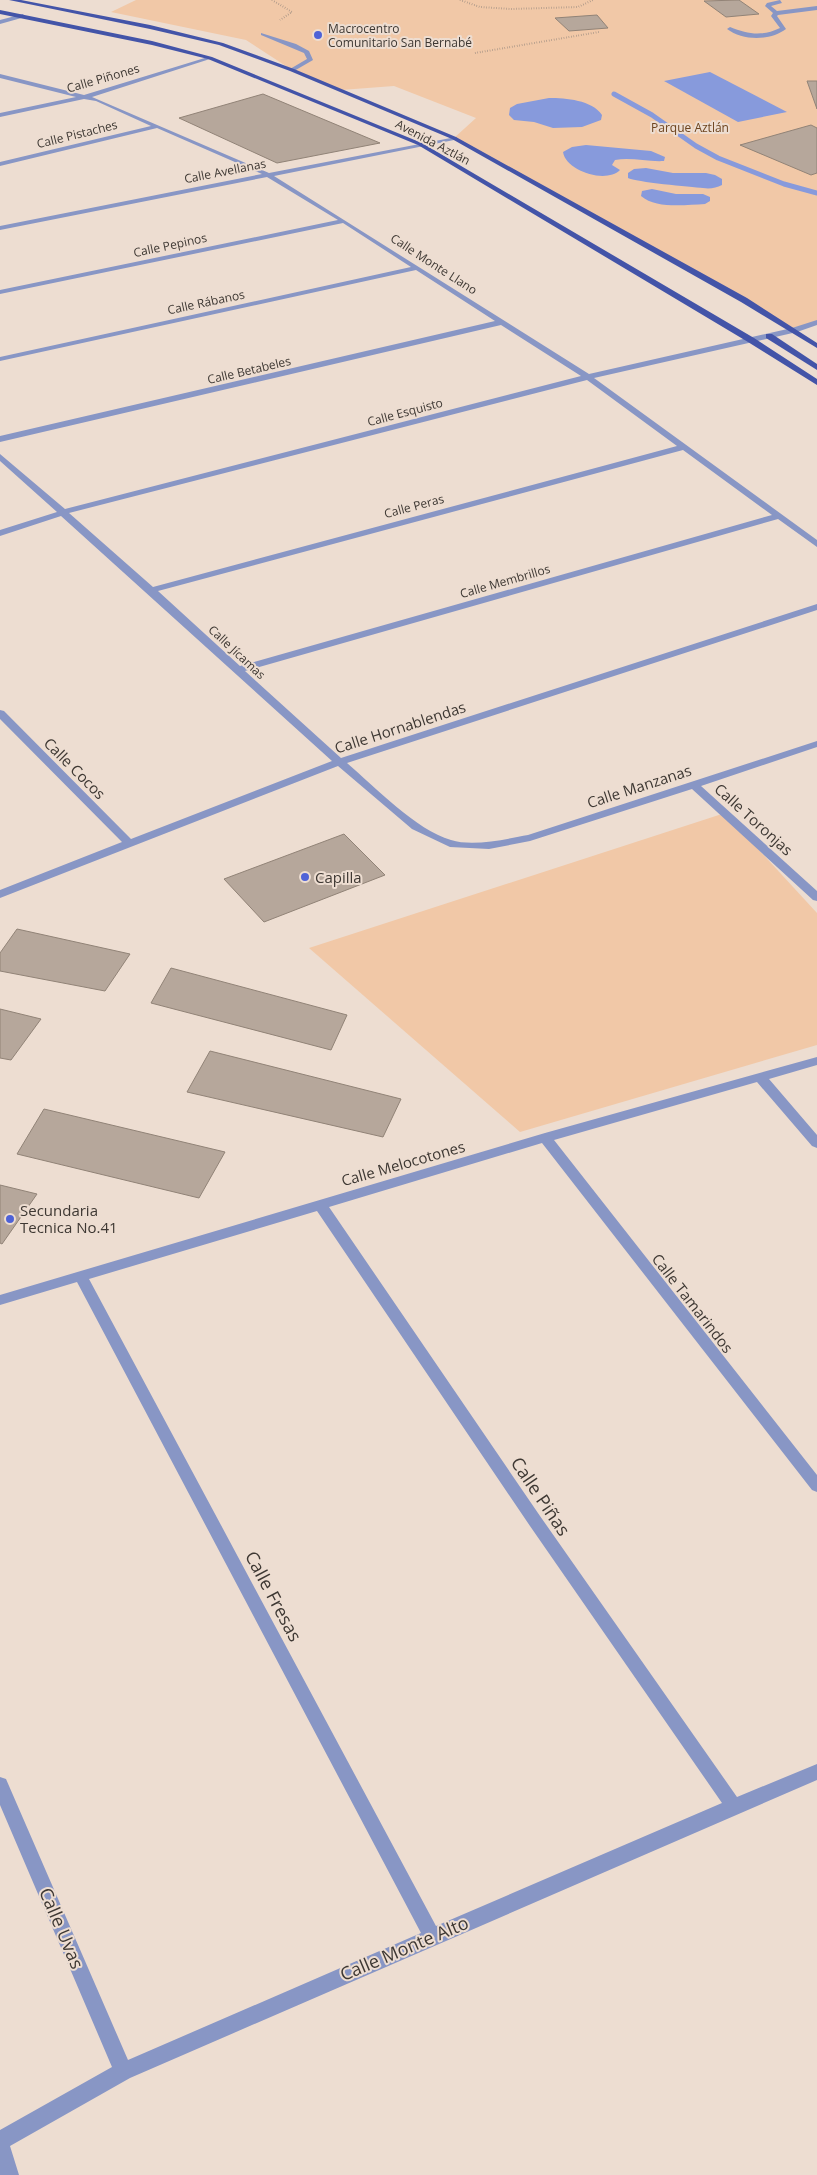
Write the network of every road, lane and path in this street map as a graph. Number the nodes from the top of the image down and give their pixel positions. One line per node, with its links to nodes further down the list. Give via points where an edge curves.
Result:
1 (12, 0): 6 (main road, Avenida Aztlán)
2 (272, 0): 14 (path, via 292,12 264,29)
3 (460, 0): 4 (path, via 480,7 511,9 578,7)
4 (593, 0)
5 (780, 2): 9 (street, via 768,6)
6 (46, 7): 10 (main road); 17 (main road, Avenida Aztlán, via 179,33 221,44)
7 (817, 8): 9 (street)
8 (0, 12): 10 (main road, Avenida Aztlán)
9 (776, 13): 12 (street, via 775,20 783,29 775,33 755,37)
10 (23, 16): 11 (street); 16 (main road, Avenida Aztlán)
11 (0, 22)
12 (730, 29)
13 (599, 32): 15 (path)
14 (263, 34): 17 (street, via 307,52 310,60)
15 (475, 53)
16 (210, 58): 19 (street, Calle Piñones); 23 (main road, Avenida Aztlán)
17 (292, 70): 22 (main road, Avenida Aztlán)
18 (0, 76): 19 (street, Calle Monte Llano)
19 (87, 96): 20 (street, Calle Piñones); 21 (street, Calle Monte Llano)
20 (0, 115)
21 (158, 126): 24 (street, Calle Pistaches); 25 (street, Calle Monte Llano)
22 (454, 138): 23 (street, Calle Avellanas); 32 (main road, Avenida Aztlán)
23 (420, 144): 25 (street, Calle Avellanas); 34 (main road, Avenida Aztlán)
24 (0, 164)
25 (267, 174): 26 (street, Calle Monte Llano); 27 (street, Calle Avellanas)
26 (344, 221): 28 (street, Calle Monte Llano); 29 (street, Calle Pepinos)
27 (0, 228)
28 (418, 268): 30 (street, Calle Monte Llano); 36 (street, Calle Rábanos)
29 (0, 292)
30 (502, 322): 38 (street, Calle Monte Llano); 40 (street, Calle Betabeles)
31 (817, 322): 32 (street, Calle Esquisto)
32 (794, 330): 33 (street, Calle Esquisto); 35 (main road, Avenida Aztlán)
33 (769, 336): 34 (street, Calle Esquisto); 37 (main road)
34 (750, 340): 38 (street, Calle Esquisto); 39 (main road, Avenida Aztlán)
35 (817, 346)
36 (0, 359)
37 (817, 368)
38 (588, 378): 41 (street, Calle Monte Llano); 43 (street, Calle Esquisto)
39 (817, 383)
40 (0, 439)
41 (684, 447): 44 (street, Calle Monte Llano); 47 (street, Calle Peras)
42 (0, 457): 43 (street, Calle Jícamas)
43 (64, 512): 45 (street, Calle Esquisto); 47 (street, Calle Jícamas)
44 (780, 516): 46 (street, Calle Monte Llano); 49 (street, Calle Membrillos)
45 (0, 533)
46 (817, 544)
47 (151, 590): 49 (street, Calle Jícamas)
48 (817, 607): 52 (street, Calle Hornablendas)
49 (237, 670): 52 (street, Calle Jícamas)
50 (0, 714): 54 (street, Calle Cocos)
51 (817, 744): 53 (street, Calle Manzanas)
52 (339, 762): 54 (street, Calle Hornablendas); 55 (street, Calle Jícamas, via 416,827 450,844)
53 (693, 784): 55 (street, Calle Manzanas, via 530,838 489,846); 57 (street, Calle Toronjas)
54 (129, 843): 56 (street, Calle Hornablendas)
55 (469, 846)
56 (0, 894)
57 (817, 897)
58 (817, 1061): 59 (street, Calle Melocotones)
59 (760, 1077): 60 (street, Calle Melocotones); 61 (street)
60 (545, 1138): 62 (street, Calle Melocotones); 65 (street, Calle Tamarindos)
61 (817, 1143)
62 (320, 1204): 63 (street, Calle Melocotones); 68 (street, Calle Piñas)
63 (80, 1276): 64 (street, Calle Melocotones); 69 (street, Calle Fresas)
64 (0, 1300)
65 (817, 1486)
66 (817, 1772): 68 (street, Calle Monte Alto)
67 (0, 1785): 70 (street, Calle Uvas)
68 (734, 1806): 69 (street, Calle Monte Alto)
69 (432, 1936): 70 (street, Calle Monte Alto)
70 (123, 2071): 71 (street, Calle Monte Alto)
71 (0, 2142): 72 (street)
72 (10, 2175)

